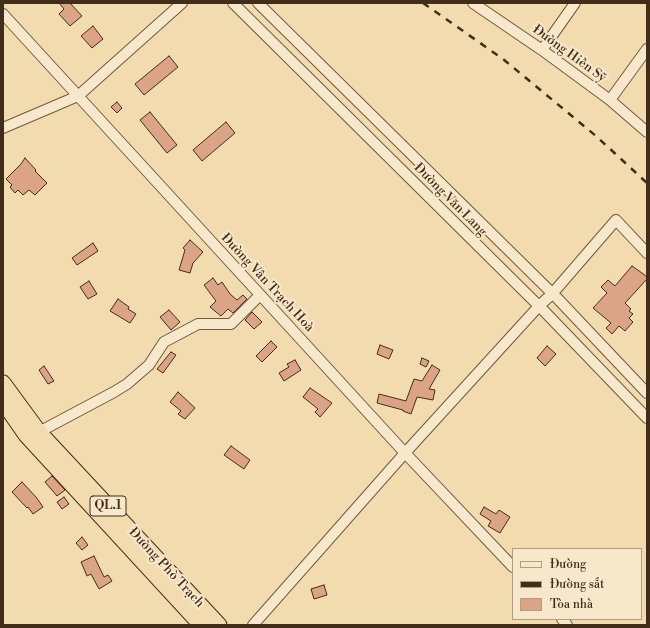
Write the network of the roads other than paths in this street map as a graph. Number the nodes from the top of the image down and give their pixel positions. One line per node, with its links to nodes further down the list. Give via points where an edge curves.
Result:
1 (182, 3): 9 (street)
2 (233, 3): 16 (street, Đường Văn Lang)
3 (258, 3): 14 (street, Đường Văn Lang)
4 (473, 3): 8 (street, Đường Hiền Sỹ)
5 (575, 3): 8 (street)
6 (3, 14): 9 (street, Đường Vân Trạch Hoà)
7 (647, 49): 10 (street)
8 (542, 50): 10 (street, Đường Hiền Sỹ)
9 (78, 96): 11 (street); 15 (street, Đường Vân Trạch Hoà)
10 (610, 100): 12 (street, Đường Hiền Sỹ)
11 (3, 128)
12 (647, 132)
13 (647, 253): 14 (street, via 616,220)
14 (552, 294): 16 (street); 18 (street, Đường Văn Lang)
15 (260, 295): 21 (street, via 231,324 198,324 164,342 149,365 127,384); 22 (street, Đường Vân Trạch Hoà)
16 (539, 306): 20 (street, Đường Văn Lang); 22 (street)
17 (3, 383): 21 (highway, Đường Phò Trạch / QL.1)
18 (647, 393)
19 (3, 402): 23 (highway, Đường Phò Trạch / QL.1, via 26,435)
20 (647, 418)
21 (39, 432): 23 (highway, Đường Phò Trạch / QL.1)
22 (405, 452): 24 (street, Đường Vân Trạch Hoà); 27 (street)
23 (112, 519): 25 (highway, Đường Phò Trạch / QL.1); 26 (highway, Đường Phò Trạch / QL.1)
24 (512, 566)
25 (201, 625)
26 (219, 625)
27 (252, 625)

